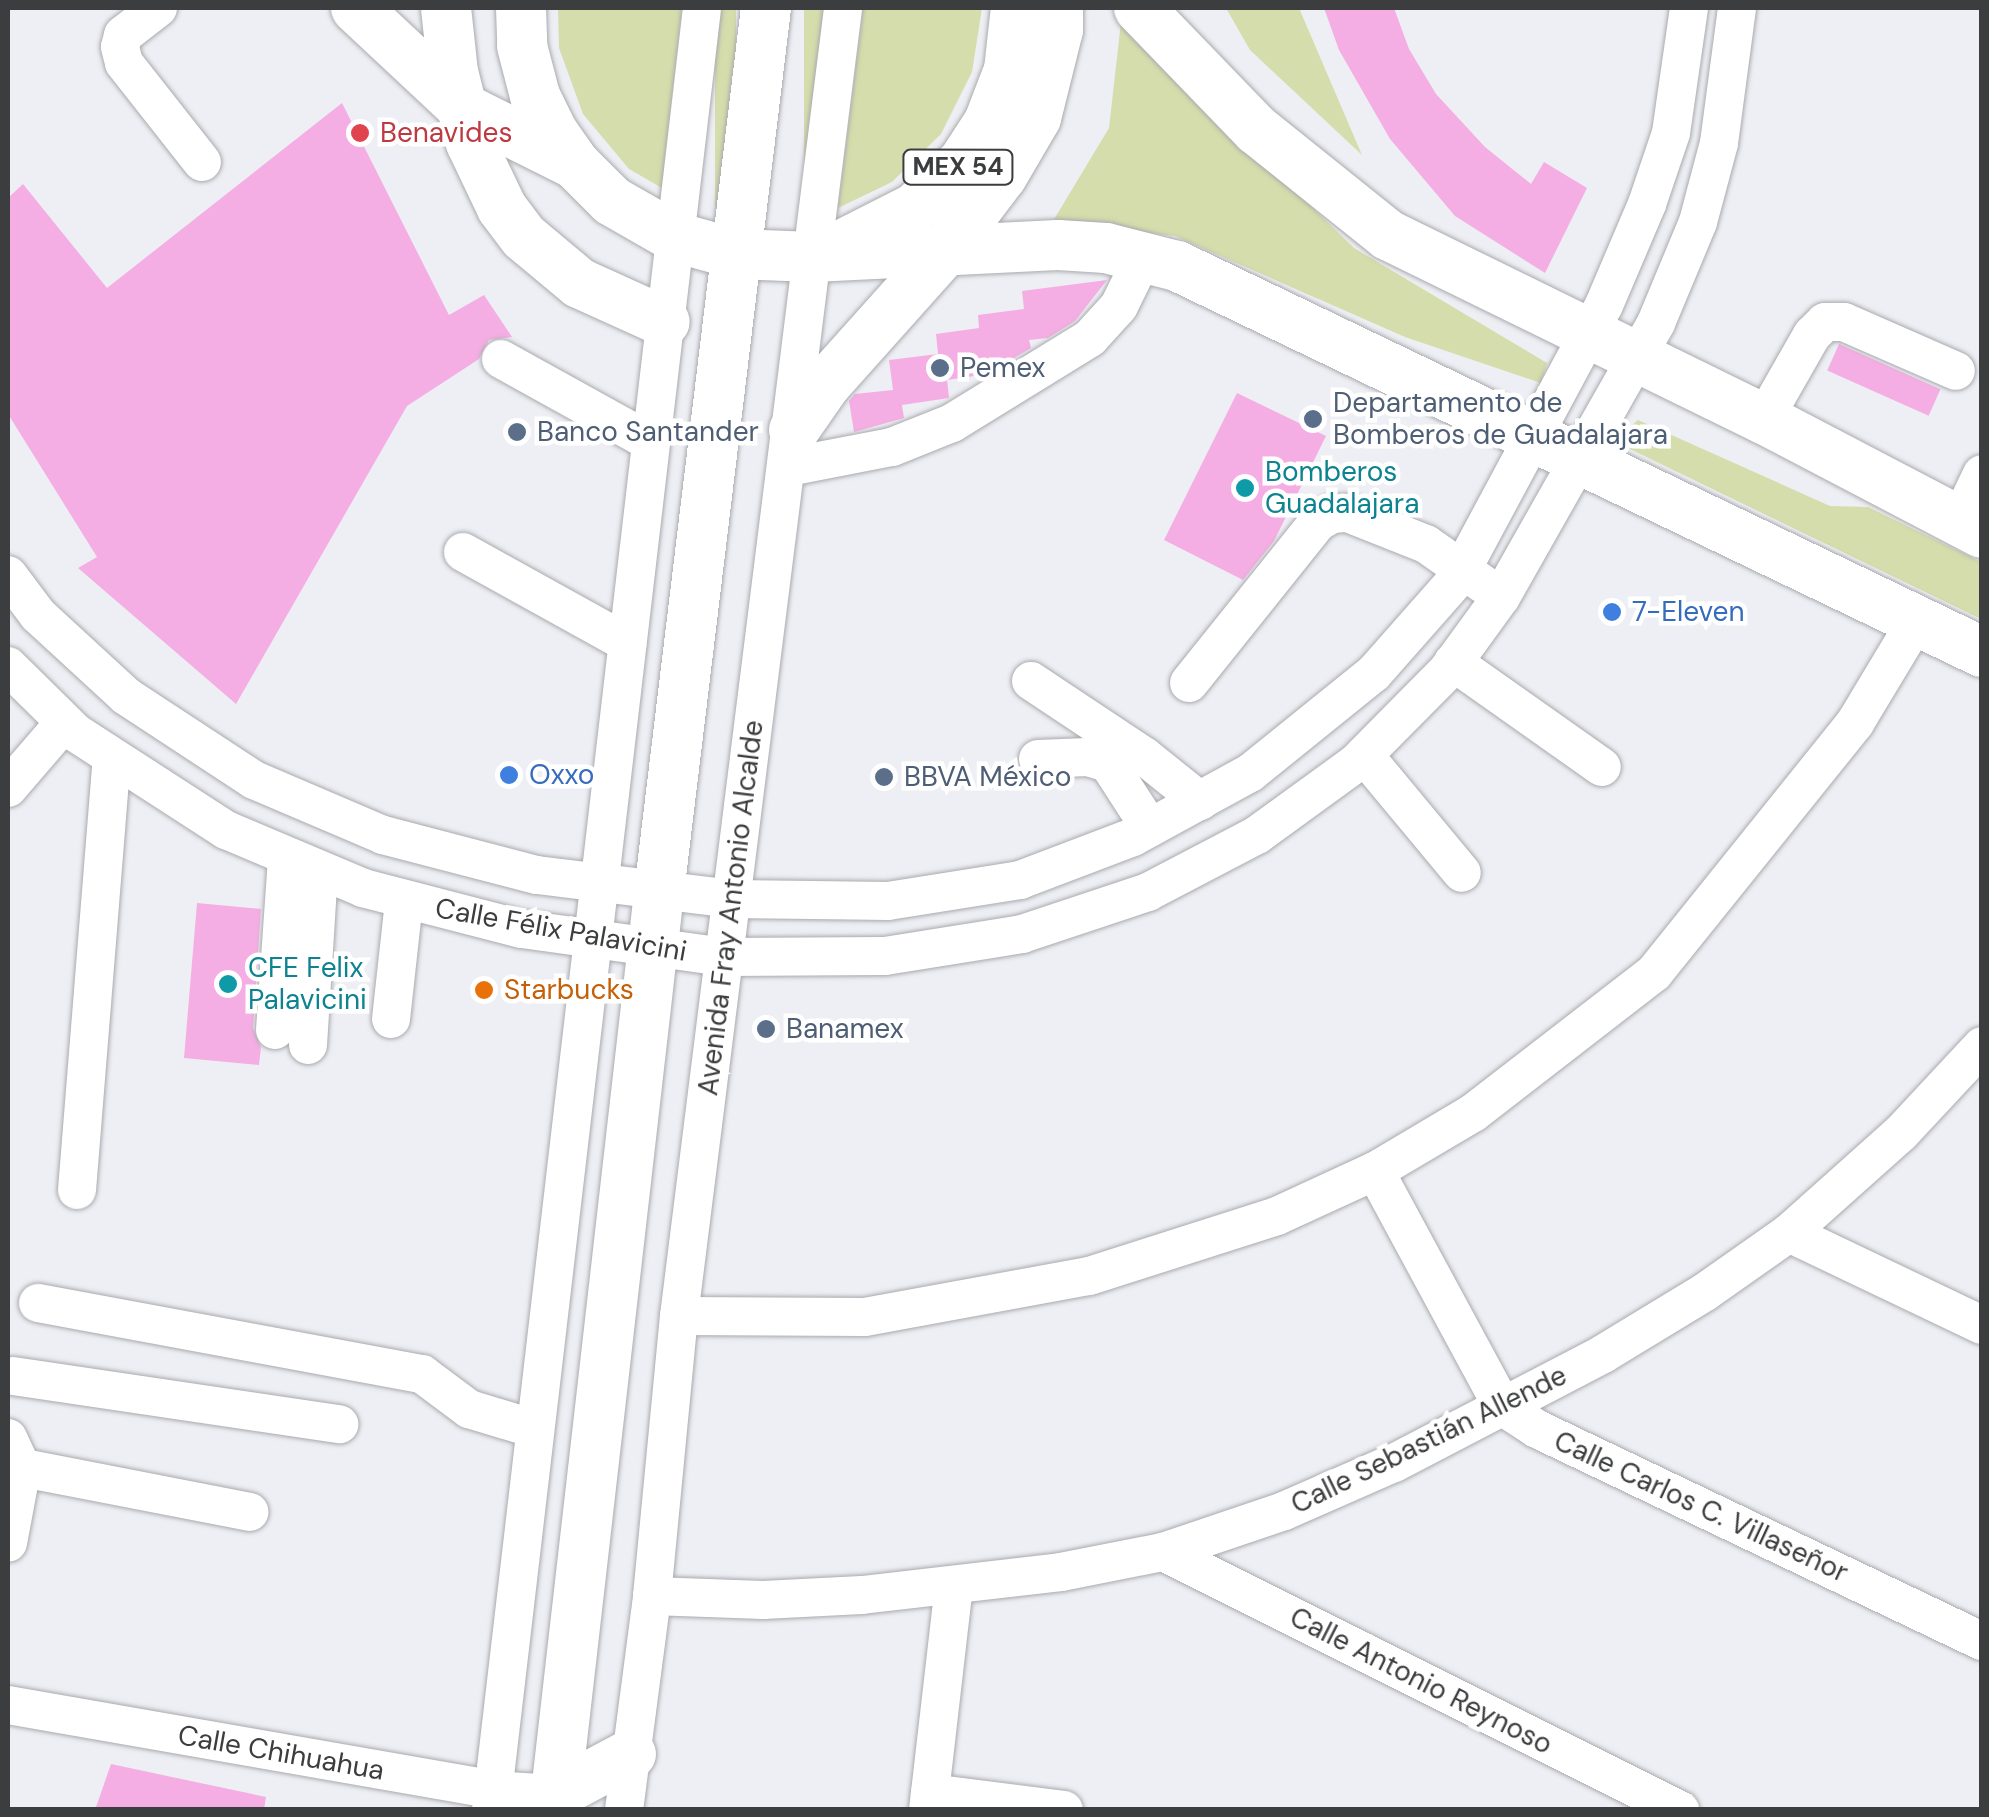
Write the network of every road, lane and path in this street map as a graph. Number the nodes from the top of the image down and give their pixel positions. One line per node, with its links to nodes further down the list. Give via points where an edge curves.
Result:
1 (158, 8): 16 (street, via 123,34 124,63)
2 (356, 8): 14 (main road, MEX 54)
3 (446, 8): 14 (main road)
4 (521, 8): 17 (main road, MEX 54, via 535,96)
5 (702, 8): 18 (street)
6 (766, 8): 20 (main road)
7 (843, 8): 21 (street, Avenida Fray Antonio Alcalde)
8 (1016, 8): 21 (main road, MEX 54, via 1010,70 990,122 963,162 915,208)
9 (1058, 8): 19 (main road, via 1036,118)
10 (1139, 8): 15 (main road)
11 (1189, 8): 15 (main road)
12 (1689, 8): 24 (street, Calle Félix Palavicini, via 1671,133 1647,204)
13 (1737, 8): 26 (street, Calle Félix Palavicini, via 1719,143 1698,222)
14 (463, 108): 17 (main road, MEX 54); 23 (main road, via 484,176 524,237 579,283)
15 (1241, 113): 24 (main road, via 1388,236)
16 (202, 162)
17 (574, 164): 18 (main road, MEX 54, via 612,201)
18 (675, 237): 20 (main road, MEX 54); 23 (street)
19 (945, 251): 21 (main road); 22 (main road, via 1058,245); 31 (main road, via 826,384)
20 (736, 254): 21 (main road, MEX 54); 57 (main road)
21 (813, 257): 31 (street, Avenida Fray Antonio Alcalde)
22 (1143, 257): 29 (main road, via 1178,266); 31 (street, via 1119,306 1090,338 952,424 892,447)
23 (665, 322): 30 (street)
24 (1587, 335): 26 (main road); 29 (street, Calle Félix Palavicini)
25 (500, 359): 30 (street)
26 (1636, 360): 28 (main road); 32 (street, Calle Félix Palavicini)
27 (1956, 372): 28 (street, via 1844,322 1825,322)
28 (1764, 419): 34 (main road)
29 (1534, 436): 32 (main road); 36 (street, Calle Félix Palavicini)
30 (651, 442): 40 (street)
31 (791, 448): 58 (street, Avenida Fray Antonio Alcalde)
32 (1580, 459): 38 (street, Calle Félix Palavicini); 39 (main road)
33 (1982, 474): 34 (street)
34 (1970, 528)
35 (463, 552): 40 (street)
36 (1463, 569): 38 (street); 45 (street, via 1426,544 1348,513 1332,514 1318,522); 52 (street, Calle Félix Palavicini, via 1374,673 1250,773)
37 (8, 575): 56 (street, Calle Félix Palavicini, via 38,615 126,696 254,780 383,836)
38 (1500, 597): 42 (street, Calle Félix Palavicini)
39 (1917, 620): 41 (main road); 66 (street, via 1844,738 1654,972 1473,1113)
40 (628, 643): 56 (street)
41 (1982, 652)
42 (1453, 662): 47 (street, Calle Félix Palavicini); 50 (street)
43 (8, 666): 46 (street, Calle Félix Palavicini)
44 (1031, 680): 52 (street)
45 (1189, 683)
46 (64, 724): 48 (street, Calle Félix Palavicini); 51 (street)
47 (1364, 755): 55 (street); 62 (street, Calle Félix Palavicini, via 1257,835 1148,892 1022,934 885,956)
48 (112, 757): 54 (street, Calle Félix Palavicini, via 226,830); 67 (street)
49 (1038, 759): 53 (street, via 1108,763)
50 (1602, 768)
51 (8, 788)
52 (1200, 800): 53 (street, Calle Félix Palavicini)
53 (1150, 828): 58 (street, Calle Félix Palavicini, via 1020,880 888,901)
54 (303, 864): 59 (street, Calle Félix Palavicini); 64 (street)
55 (1462, 873)
56 (599, 884): 57 (street, Calle Félix Palavicini); 60 (street)
57 (658, 892): 58 (street, Calle Félix Palavicini); 61 (main road)
58 (732, 899): 62 (street, Avenida Fray Antonio Alcalde)
59 (404, 902): 60 (street, Calle Félix Palavicini); 63 (street)
60 (592, 940): 61 (street, Calle Félix Palavicini); 75 (street)
61 (652, 950): 62 (street, Calle Félix Palavicini); 87 (main road)
62 (725, 956): 70 (street, Avenida Fray Antonio Alcalde)
63 (391, 1019)
64 (291, 1038)
65 (1982, 1046): 68 (street, Calle Sebastián Allende, via 1901,1133)
66 (1376, 1171): 70 (street, via 1277,1216 1089,1276 866,1316); 73 (street, Calle Carlos C. Villaseñor)
67 (77, 1190)
68 (1788, 1233): 71 (street); 73 (street, Calle Sebastián Allende, via 1604,1354)
69 (38, 1303): 75 (street, via 422,1374 469,1409)
70 (679, 1316): 81 (street, Avenida Fray Antonio Alcalde)
71 (1982, 1325)
72 (10, 1387): 74 (street)
73 (1502, 1406): 79 (street, Calle Sebastián Allende, via 1300,1504); 82 (street, Calle Carlos C. Villaseñor, via 1537,1429)
74 (339, 1424)
75 (535, 1430): 85 (street)
76 (12, 1457): 77 (street); 78 (street)
77 (249, 1512)
78 (8, 1543)
79 (1163, 1552): 80 (street, Calle Sebastián Allende); 90 (street, Calle Antonio Reynoso)
80 (954, 1586): 81 (street, Calle Sebastián Allende, via 762,1600); 86 (street)
81 (652, 1596): 84 (street, Avenida Fray Antonio Alcalde)
82 (1982, 1641)
83 (8, 1706): 85 (street, Calle Chihuahua)
84 (631, 1754): 87 (main road); 88 (street, Avenida Fray Antonio Alcalde)
85 (492, 1800): 87 (street, Calle Chihuahua)
86 (929, 1801): 89 (street)
87 (555, 1802)
88 (624, 1810)
89 (1064, 1810)
90 (1680, 1810)

